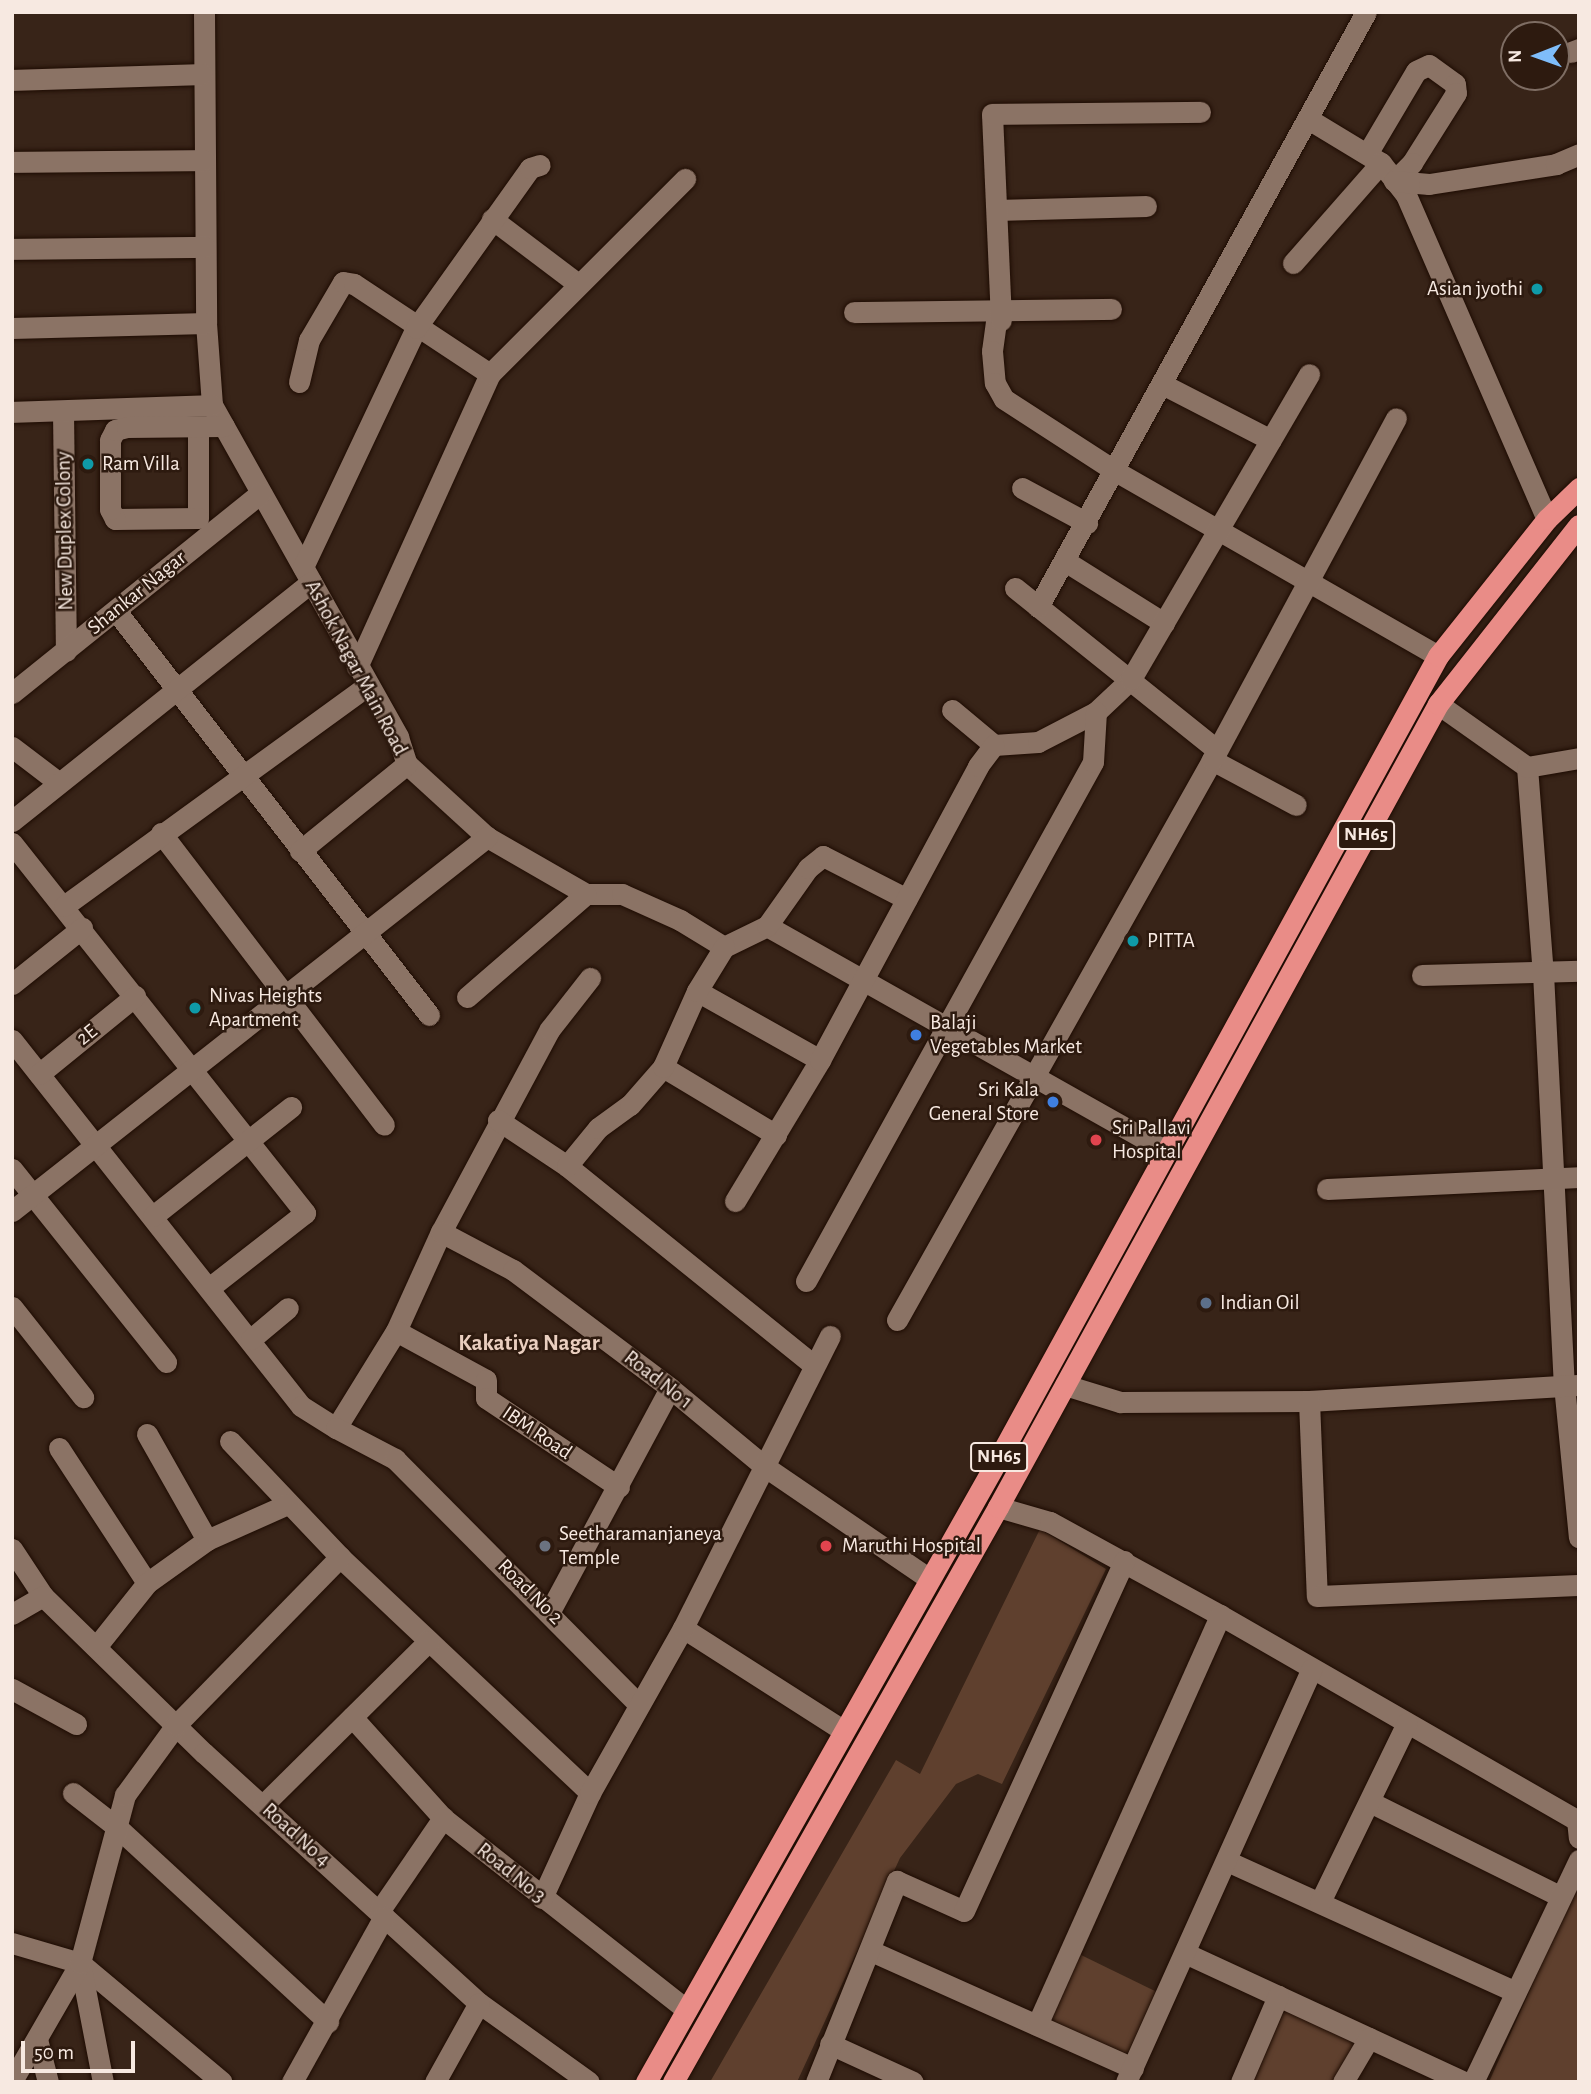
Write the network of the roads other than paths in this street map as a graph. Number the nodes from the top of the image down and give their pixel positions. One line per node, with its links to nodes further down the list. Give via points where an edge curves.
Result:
1 (204, 12): 3 (street, Ashok Nagar Main Road)
2 (1366, 12): 6 (street)
3 (202, 74): 4 (street); 9 (street, Ashok Nagar Main Road)
4 (12, 80)
5 (1200, 112): 15 (street, via 992,114)
6 (1310, 120): 8 (street); 30 (street)
7 (1579, 155): 13 (street, via 1556,164 1429,184)
8 (1374, 159): 13 (street); 13 (street, via 1416,71 1429,65 1455,84 1456,93 1419,152); 19 (street)
9 (204, 160): 10 (street); 17 (street, Ashok Nagar Main Road)
10 (12, 162)
11 (540, 165): 16 (street, via 530,168)
12 (685, 179): 20 (street)
13 (1394, 181): 42 (street, via 1406,195)
14 (1146, 206): 15 (street)
15 (997, 210): 21 (street)
16 (492, 219): 20 (street); 26 (street)
17 (205, 247): 18 (street); 24 (street, Ashok Nagar Main Road)
18 (12, 249)
19 (1293, 263)
20 (578, 284): 27 (street)
21 (998, 307): 22 (street); 23 (street); 38 (street, via 1006,351 1004,399)
22 (1111, 309)
23 (854, 312)
24 (206, 323): 25 (street); 31 (street, Ashok Nagar Main Road)
25 (12, 328)
26 (416, 328): 27 (street); 29 (street, via 354,284 343,282 309,340); 47 (street)
27 (490, 374): 55 (street)
28 (1309, 374): 37 (street)
29 (299, 382)
30 (1164, 386): 37 (street); 38 (street)
31 (212, 405): 32 (street); 35 (street, Ashok Nagar Main Road)
32 (63, 411): 33 (street); 53 (street, New Duplex Colony)
33 (12, 412)
34 (1396, 418): 48 (street)
35 (224, 426): 36 (street); 41 (street, Ashok Nagar Main Road)
36 (198, 427): 36 (street, via 127,427 112,433 110,509 115,519 198,518)
37 (1271, 440): 45 (street)
38 (1117, 472): 43 (street); 45 (street)
39 (1021, 488): 43 (street)
40 (1579, 488): 42 (highway, NH65)
41 (261, 493): 47 (street, Ashok Nagar Main Road); 51 (street, Shankar Nagar)
42 (1547, 519): 54 (highway, NH65)
43 (1087, 523): 46 (street)
44 (1579, 526): 60 (highway, NH65)
45 (1220, 530): 48 (street); 52 (street)
46 (1065, 561): 50 (street); 52 (street)
47 (307, 574): 55 (street, Ashok Nagar Main Road); 58 (street)
48 (1306, 580): 54 (street); 65 (street)
49 (1015, 588): 50 (street)
50 (1038, 607): 56 (street)
51 (116, 611): 53 (street, Shankar Nagar); 58 (street)
52 (1164, 623): 56 (street)
53 (66, 651): 59 (street, Shankar Nagar)
54 (1438, 656): 77 (highway, NH65)
55 (357, 667): 57 (street, Ashok Nagar Main Road)
56 (1131, 679): 62 (street); 65 (street)
57 (367, 686): 67 (street, Ashok Nagar Main Road, via 398,737); 69 (street)
58 (179, 689): 69 (street); 70 (street)
59 (12, 693)
60 (1438, 705): 68 (street); 77 (highway, NH65)
61 (952, 710): 63 (street)
62 (1096, 712): 63 (street, via 1038,743); 96 (street, via 1093,762)
63 (995, 745): 79 (street)
64 (12, 747): 70 (street)
65 (1214, 755): 71 (street); 102 (street)
66 (1579, 758): 68 (street)
67 (407, 764): 74 (street, Ashok Nagar Main Road); 76 (street)
68 (1527, 767): 86 (street)
69 (241, 776): 73 (street); 76 (street)
70 (58, 782): 72 (street)
71 (1296, 805)
72 (12, 821)
73 (161, 833): 80 (street); 94 (street)
74 (487, 837): 78 (street, Ashok Nagar Main Road); 83 (street)
75 (12, 843): 80 (street)
76 (300, 851): 83 (street)
77 (1339, 861): 109 (highway, NH65); 130 (highway, NH65)
78 (586, 894): 84 (street, Ashok Nagar Main Road, via 622,894 680,920); 93 (street)
79 (906, 900): 81 (street, via 823,856 808,868); 89 (street)
80 (64, 906): 82 (street)
81 (767, 926): 84 (street); 89 (street)
82 (82, 928): 90 (street); 92 (street)
83 (365, 934): 94 (street); 95 (street)
84 (724, 947): 91 (street)
85 (1579, 971): 86 (street)
86 (1543, 973): 87 (street); 113 (street)
87 (1422, 975)
88 (590, 978): 104 (street, via 550,1029)
89 (861, 979): 96 (street); 98 (street)
90 (12, 984)
91 (697, 991): 98 (street); 99 (street)
92 (135, 996): 100 (street); 101 (street, 2E)
93 (467, 997)
94 (283, 998): 100 (street); 105 (street)
95 (429, 1015)
96 (949, 1029): 102 (street); 120 (street)
97 (12, 1040): 101 (street)
98 (820, 1060): 106 (street)
99 (663, 1067): 106 (street); 110 (street, via 630,1105 598,1128)
100 (193, 1070): 107 (street); 108 (street)
101 (39, 1074): 108 (street)
102 (1035, 1078): 109 (street); 124 (street)
103 (291, 1107): 107 (street)
104 (498, 1120): 110 (street); 119 (street)
105 (384, 1125)
106 (776, 1135): 116 (street)
107 (248, 1142): 118 (street); 121 (street, via 311,1222)
108 (97, 1144): 115 (street); 118 (street)
109 (1165, 1150): 148 (highway, NH65, via 1002,1452)
110 (568, 1166): 129 (street)
111 (12, 1169): 115 (street)
112 (1579, 1177): 113 (street)
113 (1552, 1178): 114 (street); 131 (street)
114 (1327, 1189)
115 (33, 1195): 117 (street); 128 (street)
116 (735, 1201)
117 (12, 1211)
118 (153, 1216): 121 (street)
119 (441, 1232): 125 (street); 132 (street, Road No 1, via 513,1270)
120 (806, 1281)
121 (209, 1289): 127 (street)
122 (12, 1307): 133 (street)
123 (288, 1308): 127 (street)
124 (897, 1320)
125 (396, 1331): 135 (street); 140 (street, IBM Road, via 486,1380 486,1398)
126 (830, 1336): 129 (street)
127 (255, 1344): 135 (street, Road No 2, via 301,1406)
128 (166, 1362)
129 (813, 1364): 139 (street)
130 (1065, 1385): 134 (street, via 1119,1402); 142 (highway, NH65)
131 (1571, 1385): 134 (street); 143 (street)
132 (670, 1388): 139 (street, Road No 1); 140 (street)
133 (83, 1397)
134 (1309, 1401): 150 (street, via 1317,1596)
135 (336, 1428): 152 (street, Road No 2, via 395,1459)
136 (147, 1434): 144 (street)
137 (230, 1441): 141 (street)
138 (59, 1448): 149 (street)
139 (764, 1466): 148 (street, Road No 1); 155 (street)
140 (619, 1487): 152 (street)
141 (288, 1504): 144 (street); 146 (street)
142 (998, 1507): 147 (street, via 1050,1522); 171 (highway, NH65)
143 (1579, 1537)
144 (207, 1540): 149 (street)
145 (12, 1549): 151 (street, Road No 4)
146 (340, 1557): 156 (street); 164 (street)
147 (1124, 1561): 154 (street); 182 (street, via 964,1910 897,1881)
148 (928, 1578): 165 (highway, NH65)
149 (147, 1583): 157 (street)
150 (1579, 1585)
151 (43, 1596): 153 (street); 157 (street, Road No 4)
152 (550, 1611): 160 (street, Road No 2)
153 (12, 1614)
154 (1220, 1615): 158 (street); 190 (street)
155 (682, 1628): 160 (street); 165 (street)
156 (429, 1641): 161 (street); 167 (street)
157 (96, 1647): 164 (street, Road No 4)
158 (1312, 1669): 162 (street); 176 (street)
159 (12, 1689): 163 (street)
160 (637, 1703): 167 (street)
161 (352, 1717): 169 (street); 170 (street, Road No 3)
162 (1407, 1723): 168 (street); 173 (street, via 1577,1820)
163 (76, 1724)
164 (176, 1725): 169 (street, Road No 4); 172 (street, via 125,1795)
165 (844, 1731): 171 (highway, NH65)
166 (73, 1793): 172 (street)
167 (590, 1793): 178 (street)
168 (1370, 1802): 177 (street); 179 (street)
169 (263, 1805): 180 (street, Road No 4)
170 (443, 1818): 178 (street, Road No 3); 180 (street)
171 (805, 1826): 174 (highway, NH65)
172 (118, 1828): 184 (street, via 97,1887); 189 (street)
173 (1579, 1838)
174 (785, 1860): 188 (highway, NH65); 203 (highway, NH65)
175 (1579, 1860): 177 (street)
176 (1227, 1861): 179 (street); 183 (street)
177 (1561, 1897): 185 (street)
178 (542, 1898): 188 (street, Road No 3)
179 (1320, 1902): 185 (street)
180 (382, 1914): 187 (street, Road No 4); 189 (street)
181 (12, 1943): 184 (street)
182 (871, 1951): 190 (street); 193 (street)
183 (1185, 1953): 186 (street); 194 (street)
184 (80, 1963): 192 (street); 197 (street); 198 (street)
185 (1514, 1991): 209 (street)
186 (1278, 1996): 191 (street); 206 (street)
187 (479, 2003): 200 (street); 201 (street, Road No 4)
188 (687, 2010): 202 (highway, NH65)
189 (328, 2022): 199 (street)
190 (1037, 2025): 194 (street)
191 (1369, 2038): 207 (street); 208 (street)
192 (37, 2039): 195 (street); 196 (street)
193 (830, 2044): 204 (street); 205 (street)
194 (1130, 2075)
195 (12, 2081)
196 (48, 2082)
197 (103, 2082)
198 (222, 2082)
199 (292, 2082)
200 (435, 2082)
201 (589, 2082)
202 (646, 2082)
203 (673, 2082)
204 (816, 2082)
205 (913, 2082)
206 (1241, 2082)
207 (1343, 2082)
208 (1464, 2082)
209 (1474, 2082)

